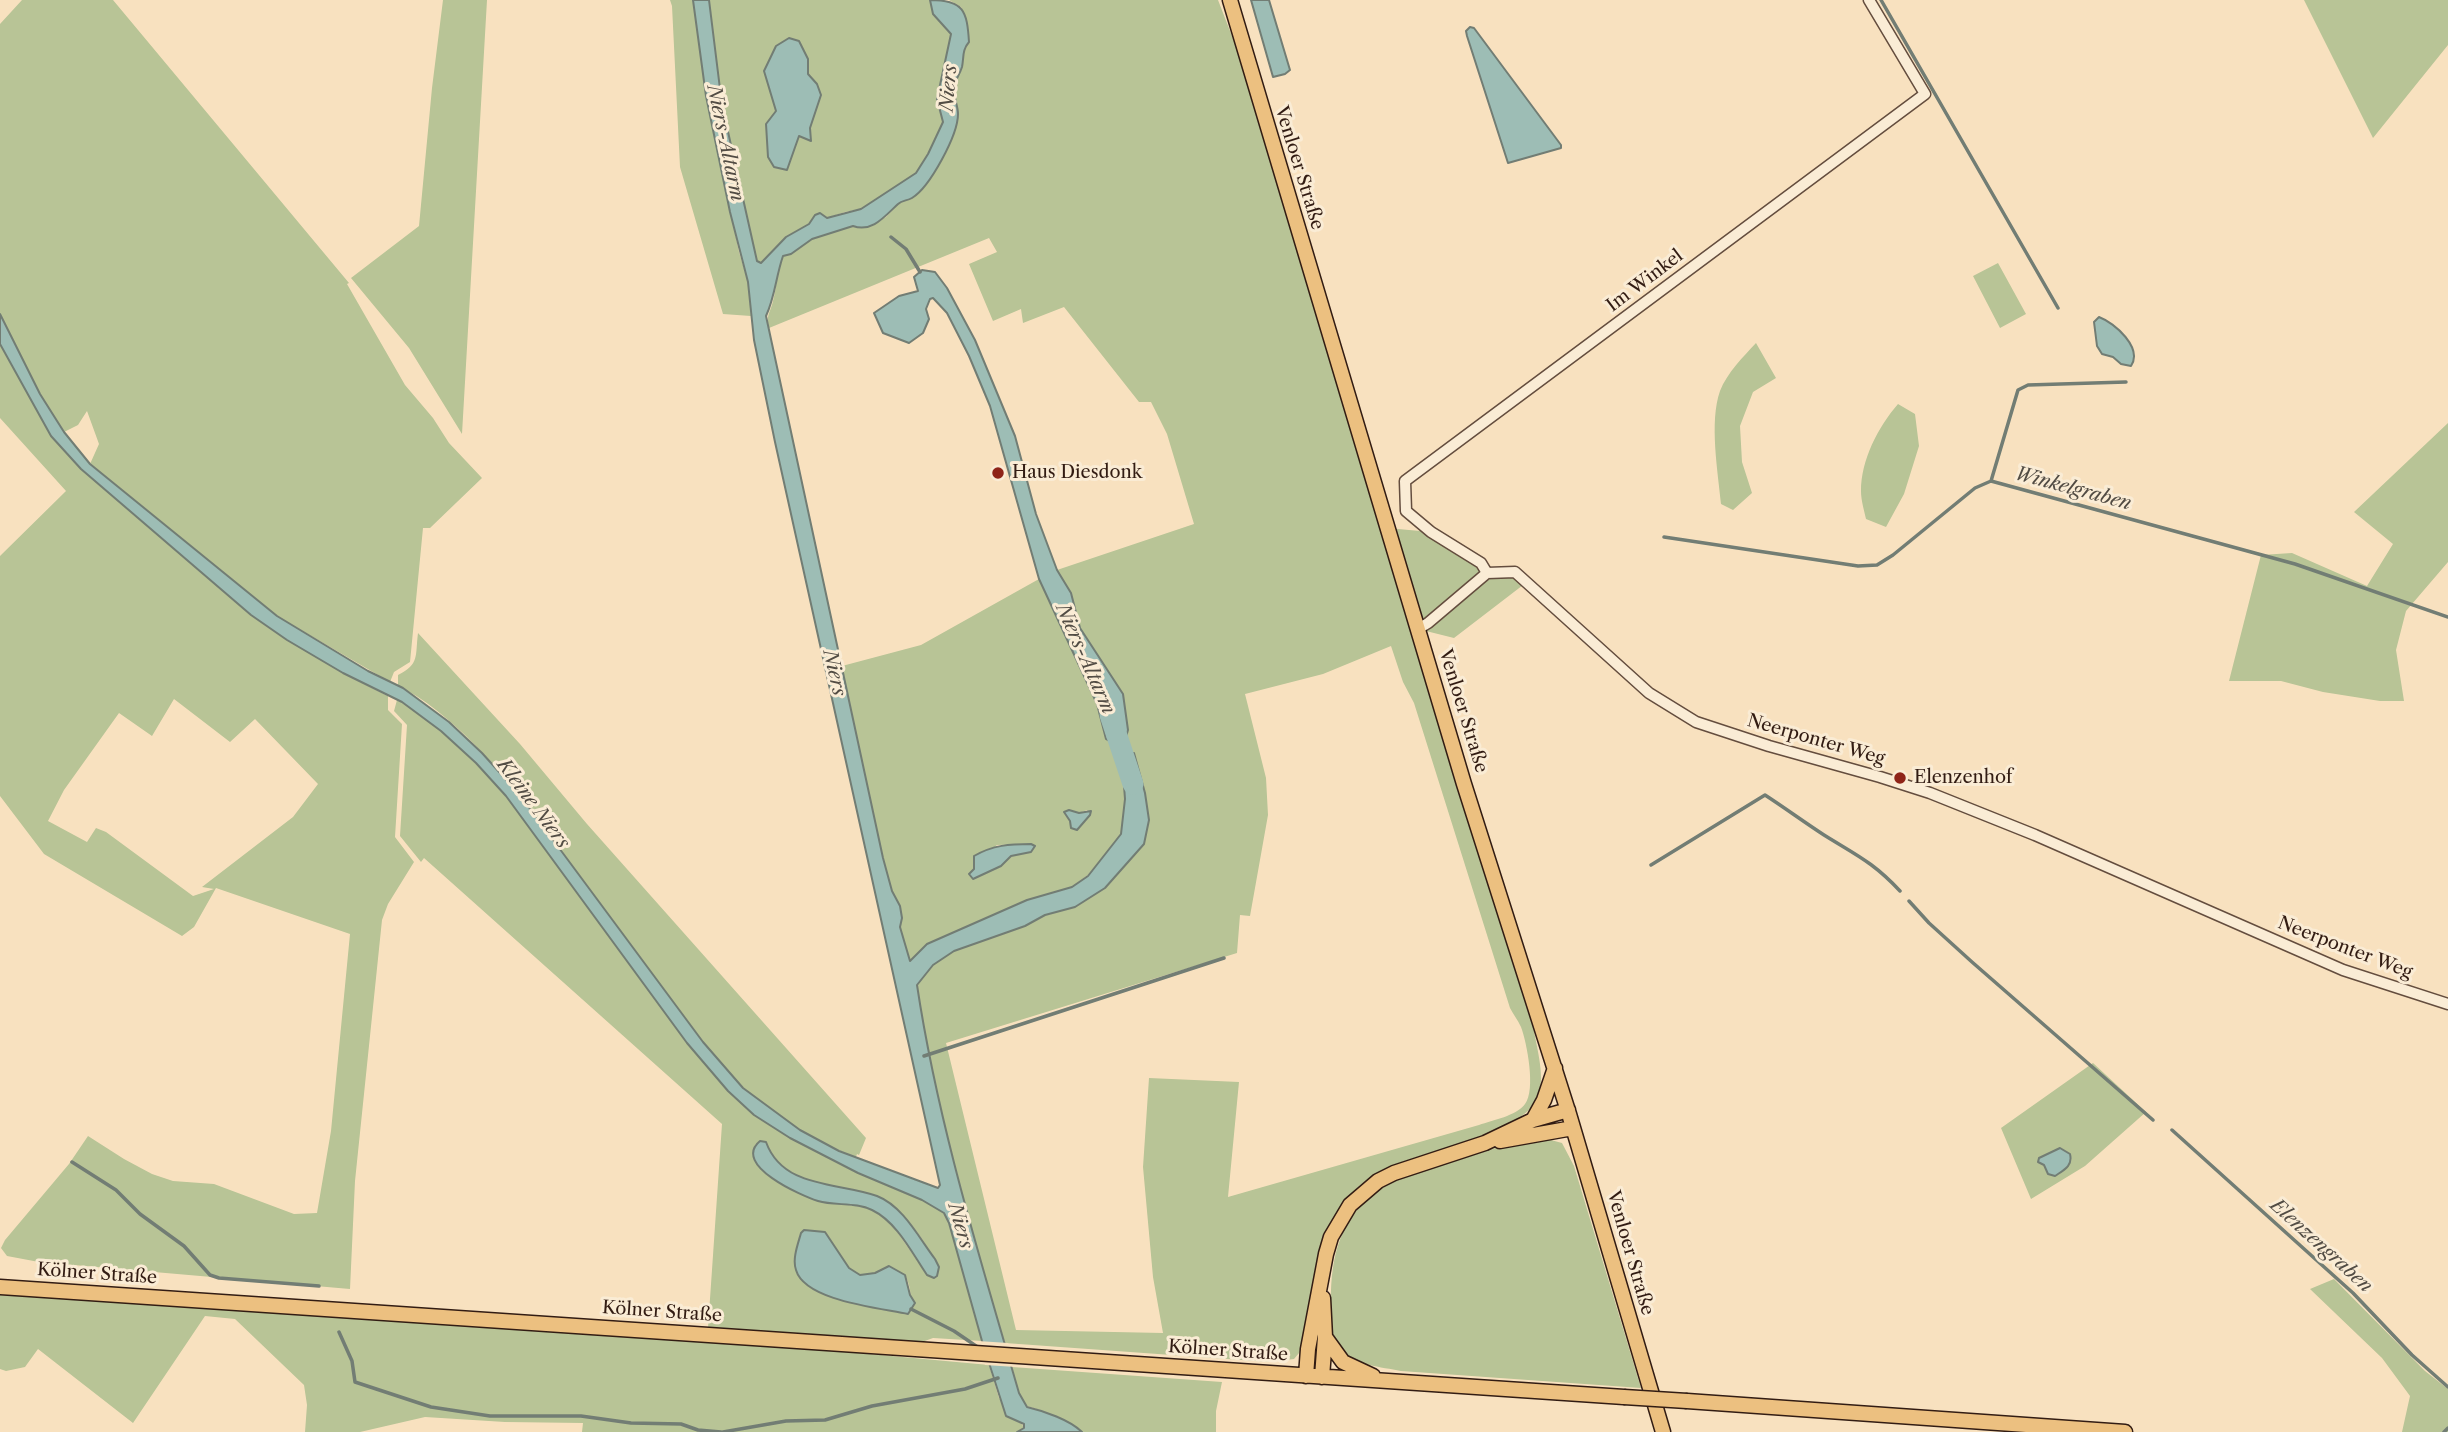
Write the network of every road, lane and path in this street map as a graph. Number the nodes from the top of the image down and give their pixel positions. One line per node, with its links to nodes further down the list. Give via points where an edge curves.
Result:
1 (1230, 0): 4 (main road, Venloer Straße)
2 (1869, 0): 3 (street, Im Winkel, via 1924,94 1405,481 1406,511 1481,563)
3 (1488, 573): 4 (street); 5 (street, Neerponter Weg, via 1515,572 1649,693 1696,722 1930,793 2343,970)
4 (1418, 629): 6 (main road, Venloer Straße)
5 (2448, 1004)
6 (1555, 1068): 7 (main road, Venloer Straße); 8 (main road)
7 (1568, 1110): 8 (main road); 9 (main road, Venloer Straße)
8 (1533, 1121): 10 (main road)
9 (1573, 1128): 10 (main road); 17 (main road, Venloer Straße)
10 (1485, 1143): 11 (main road, via 1394,1173 1363,1192 1331,1237)
11 (1322, 1272): 13 (main road); 14 (main road)
12 (0, 1287): 14 (main road, Kölner Straße)
13 (1325, 1337): 15 (main road); 16 (main road, via 1343,1362)
14 (1306, 1376): 15 (main road, Kölner Straße)
15 (1322, 1377): 16 (main road, Kölner Straße)
16 (1380, 1380): 18 (main road, Kölner Straße, bridge)
17 (1663, 1432)
18 (2125, 1432)

